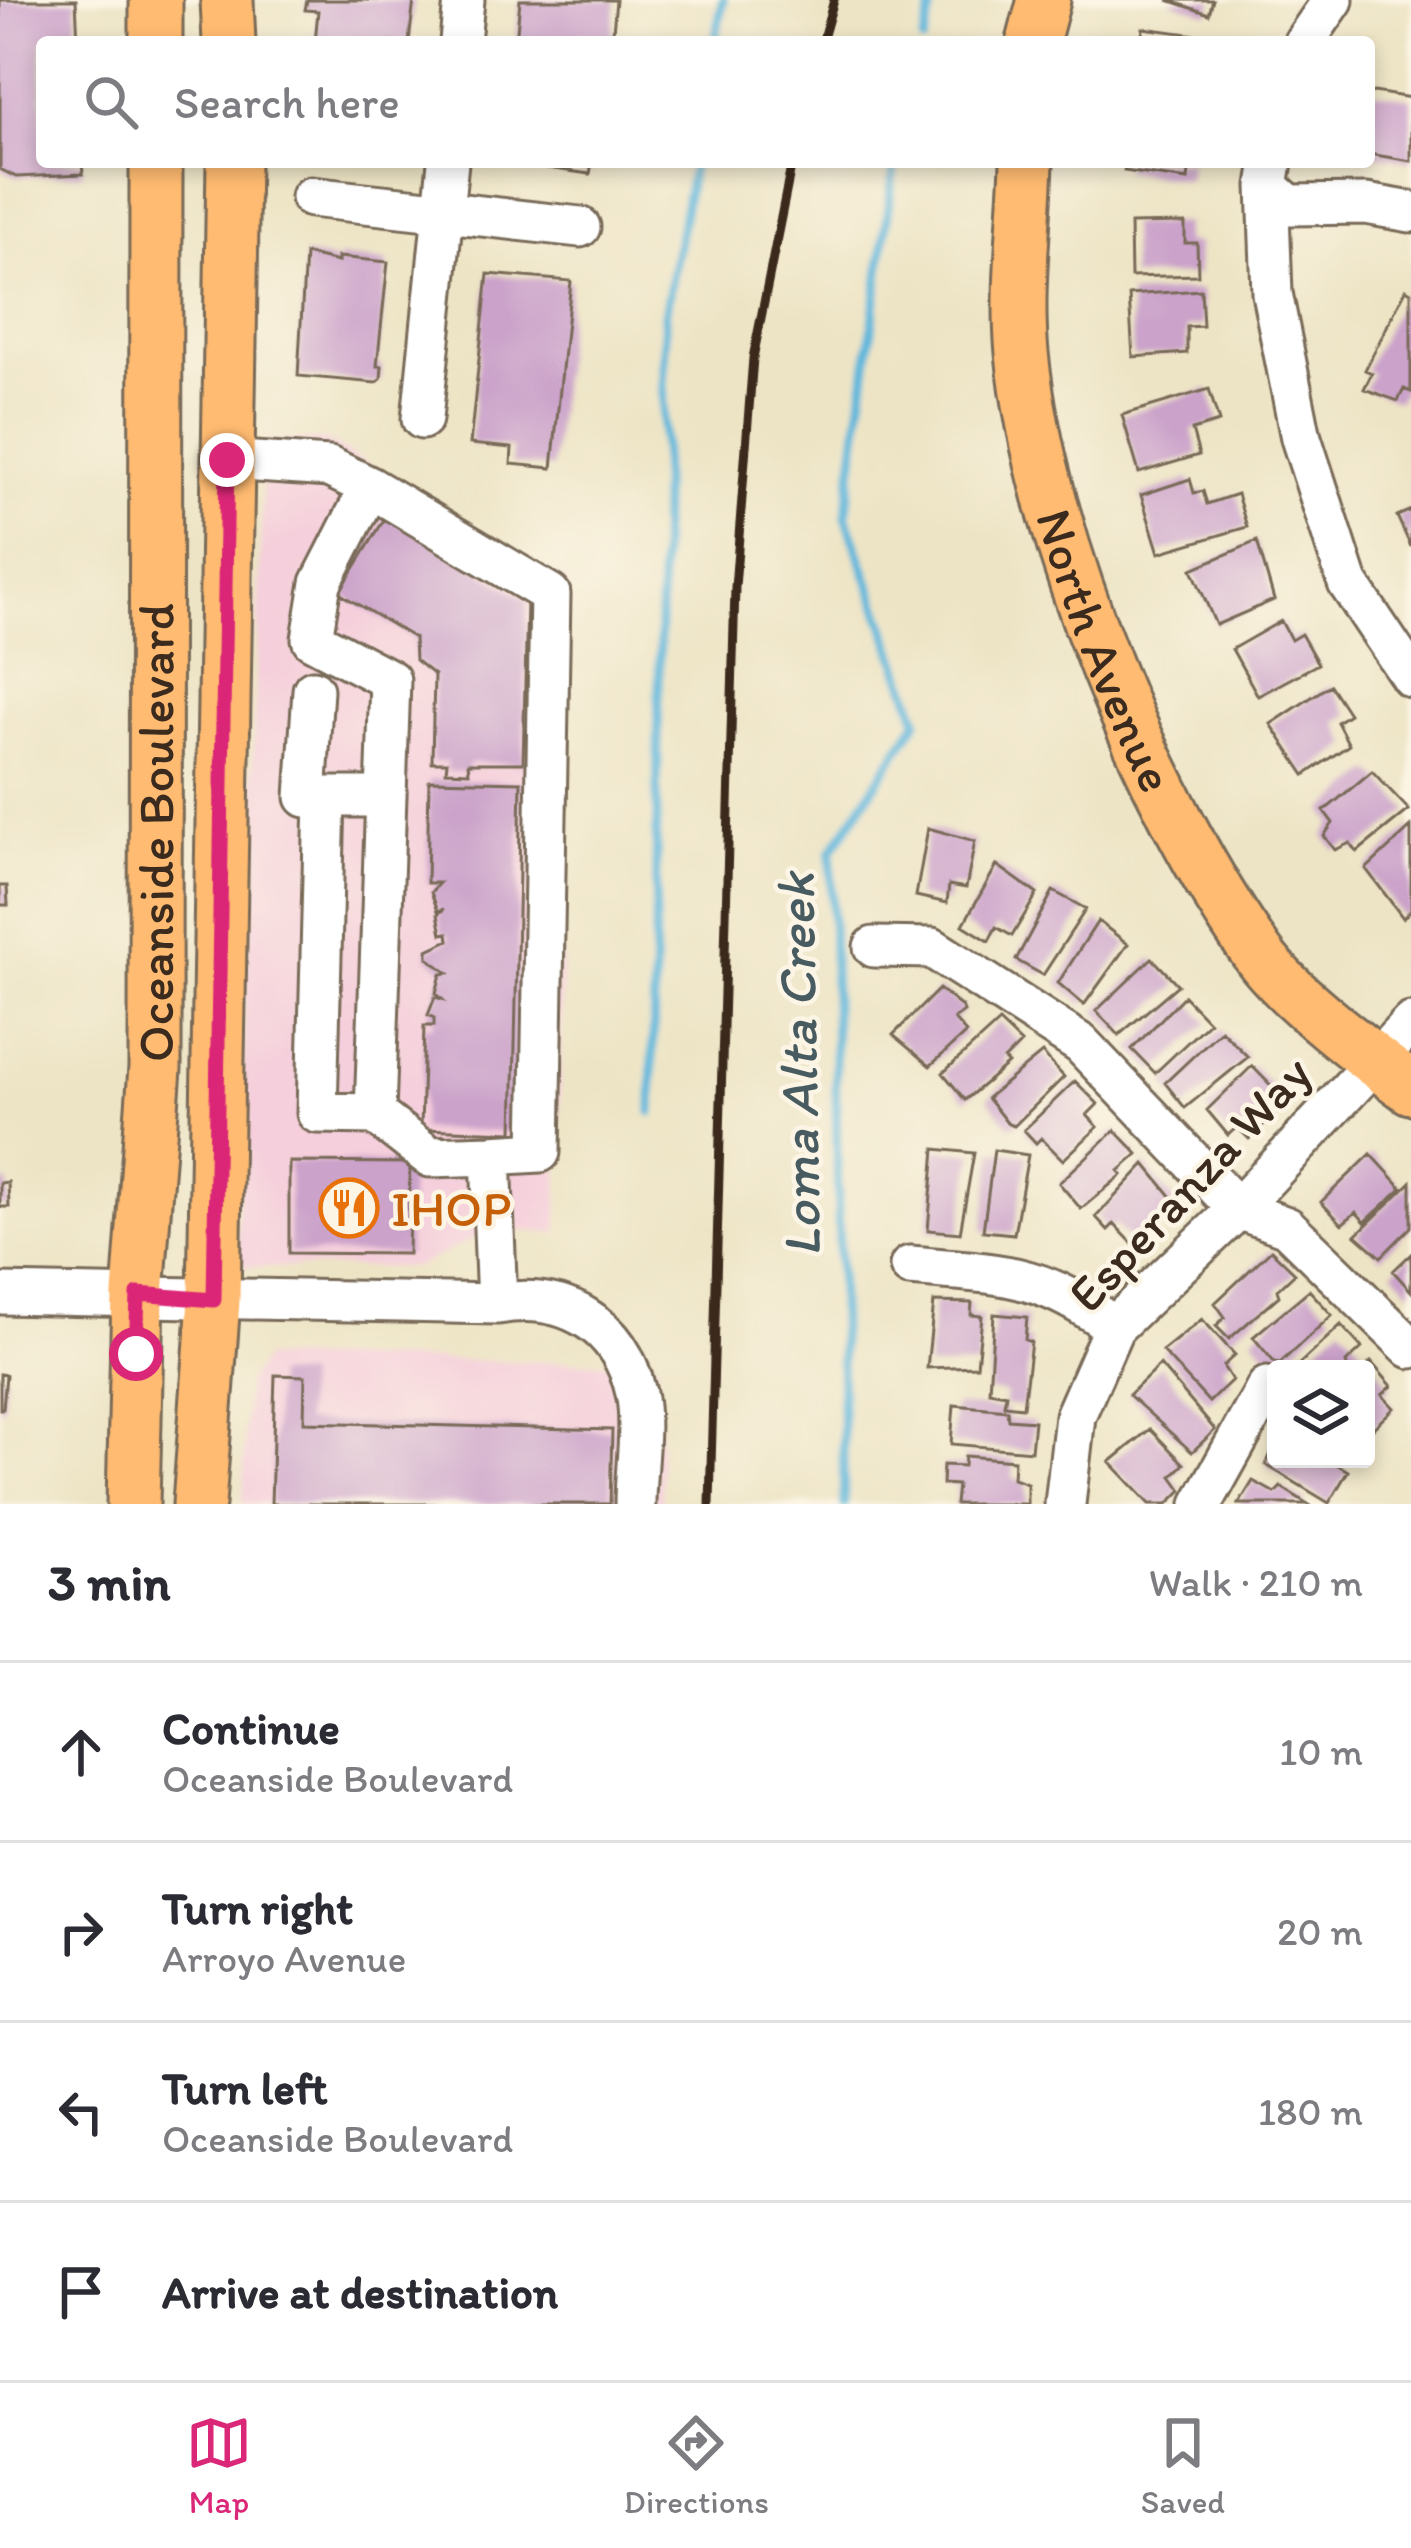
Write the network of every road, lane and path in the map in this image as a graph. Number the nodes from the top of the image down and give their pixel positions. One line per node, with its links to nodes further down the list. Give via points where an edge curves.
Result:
1 (156, 0): 6 (main road)
2 (227, 0): 7 (main road)
3 (464, 0): 8 (street)
4 (1044, 0): 9 (main road)
5 (1333, 0): 10 (street)
6 (156, 36)
7 (230, 36)
8 (461, 36)
9 (1035, 36)
10 (1308, 36)
11 (156, 168): 35 (main road, Oceanside Boulevard, via 155,1068)
12 (233, 168): 21 (main road, Oceanside Boulevard)
13 (447, 168): 18 (street)
14 (1027, 168): 29 (main road, North Avenue, via 1022,351 1063,546 1177,822 1263,961)
15 (1270, 174): 17 (street, via 1288,205); 23 (street, via 1272,293 1301,438 1348,583)
16 (311, 197): 18 (street)
17 (1411, 212)
18 (443, 213): 19 (street); 20 (street)
19 (580, 226)
20 (422, 419)
21 (227, 460): 22 (street, via 329,467); 36 (main road, Oceanside Boulevard)
22 (370, 488): 25 (street, via 321,583 312,639 390,680); 31 (street, via 550,594 540,1152)
23 (1411, 676)
24 (313, 690): 26 (street, via 306,797)
25 (386, 797): 26 (street); 30 (street)
26 (325, 798): 30 (street, via 317,1114)
27 (874, 947): 32 (street, via 932,948 1081,1045)
28 (1411, 1024): 29 (street, Esperanza Way)
29 (1394, 1075): 32 (street, Esperanza Way)
30 (375, 1114): 31 (street, via 430,1157)
31 (491, 1155): 37 (street)
32 (1238, 1209): 38 (street, Esperanza Way); 39 (street, via 1287,1227)
33 (910, 1266): 38 (street, via 1020,1276 1069,1293)
34 (0, 1294): 35 (street)
35 (138, 1294): 36 (street); 41 (main road, Oceanside Boulevard)
36 (214, 1300): 37 (street); 42 (main road, Oceanside Boulevard)
37 (497, 1304): 43 (street, via 530,1298 580,1312 625,1361 637,1397)
38 (1114, 1327): 44 (street, Esperanza Way, via 1075,1415)
39 (1411, 1348)
40 (1267, 1387): 45 (street)
41 (133, 1504)
42 (199, 1504)
43 (635, 1504)
44 (1065, 1504)
45 (1202, 1504)

